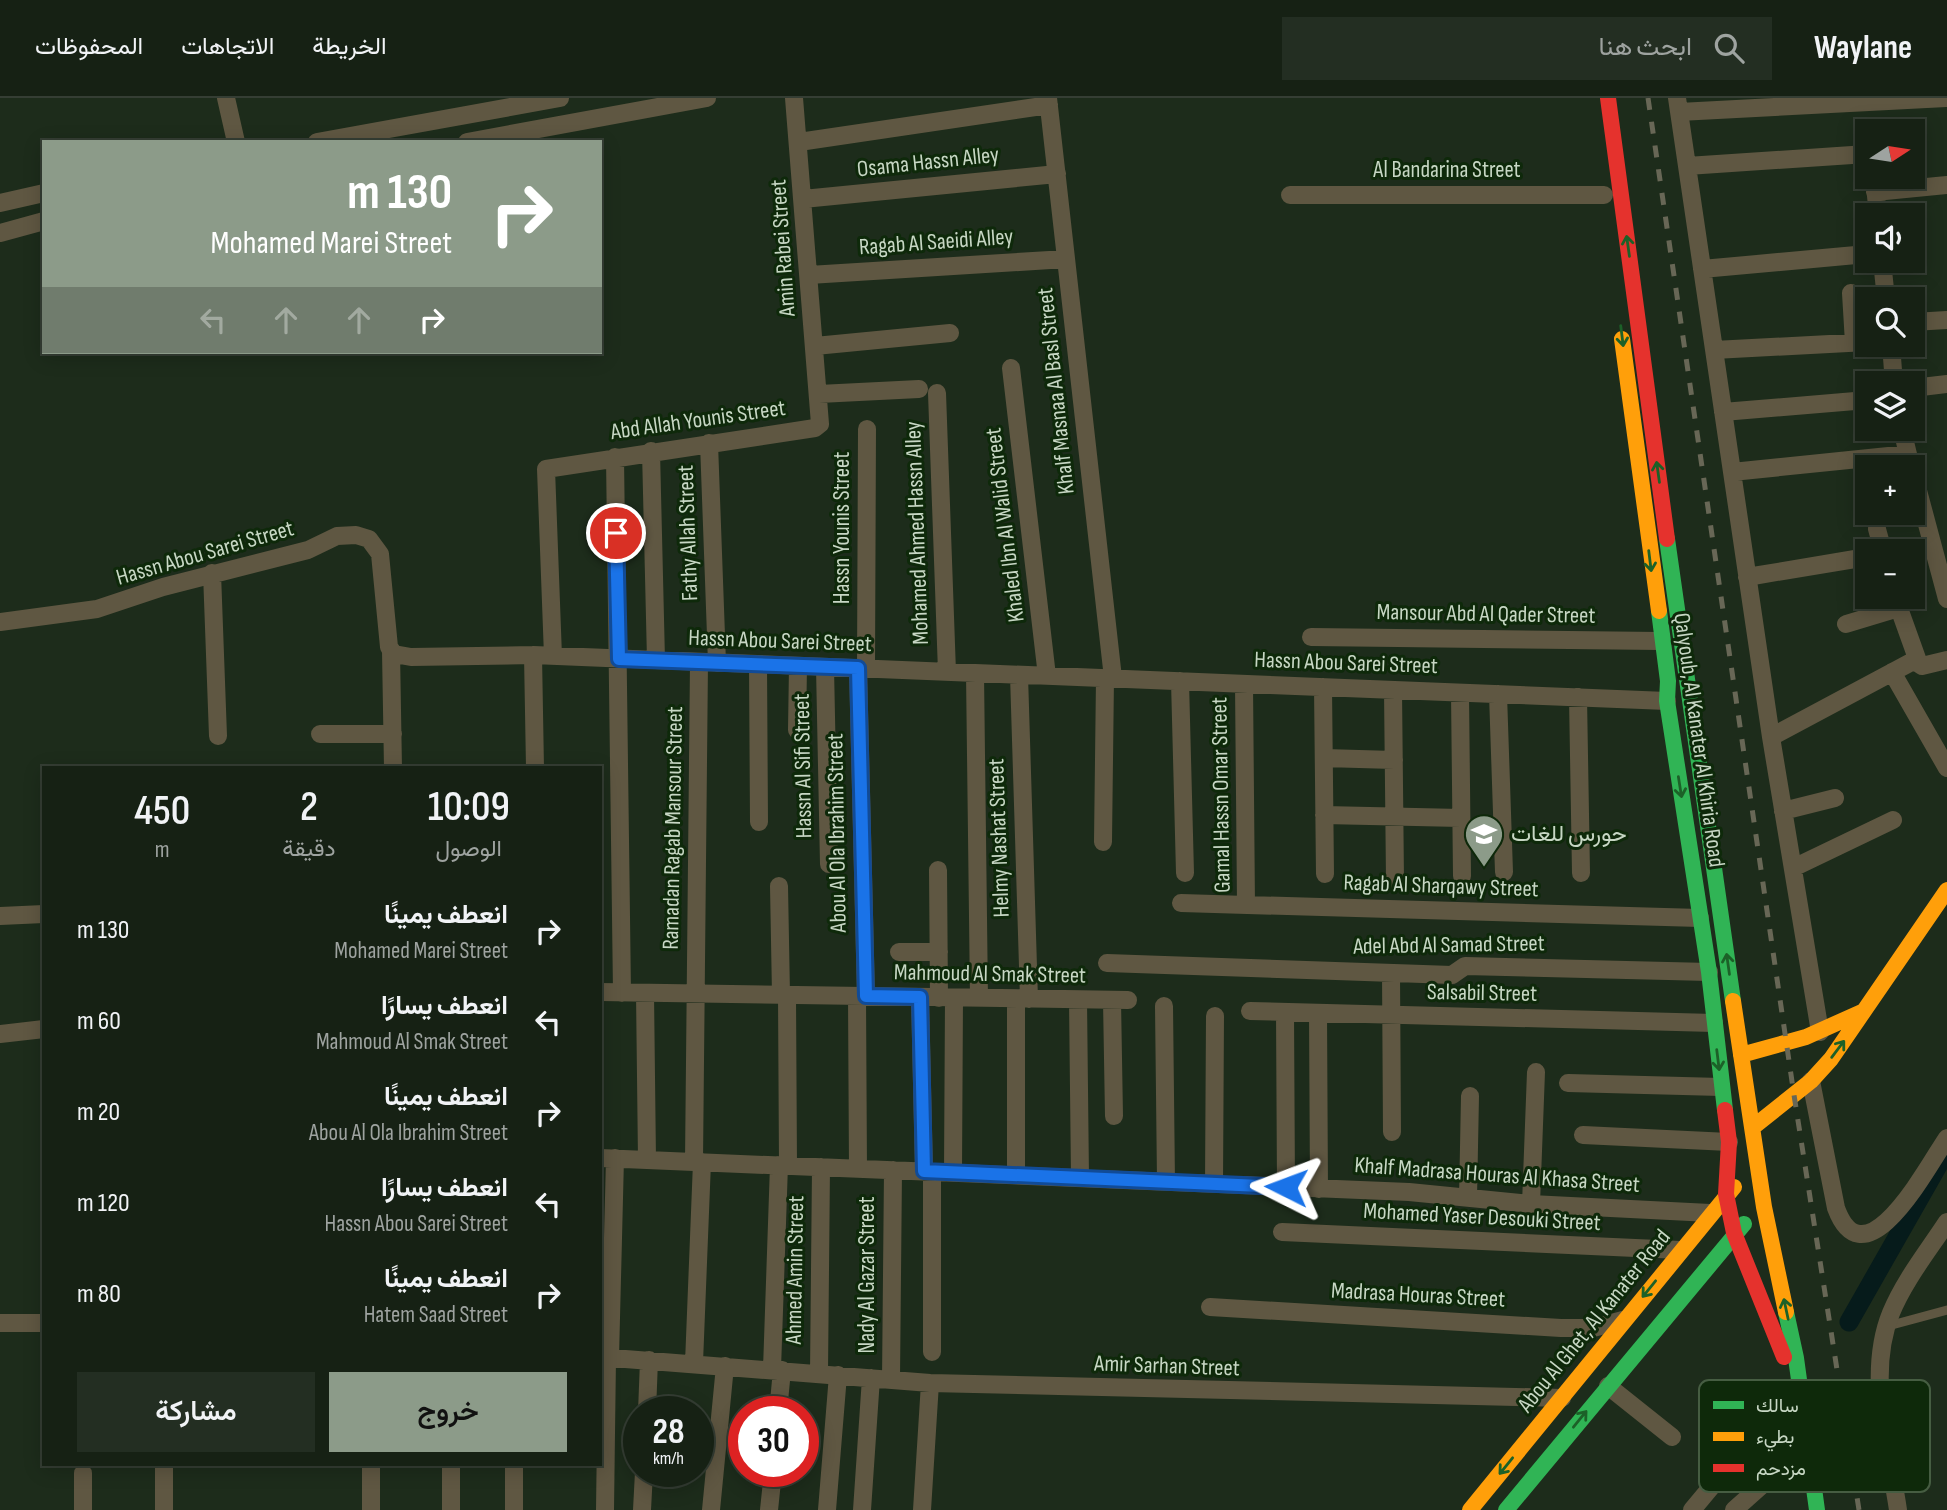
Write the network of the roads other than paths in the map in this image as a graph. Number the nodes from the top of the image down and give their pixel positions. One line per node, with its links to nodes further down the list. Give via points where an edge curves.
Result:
1 (226, 98): 11 (street)
2 (560, 98): 7 (street)
3 (707, 98): 10 (street)
4 (794, 98): 14 (street, Amin Rabei Street)
5 (1608, 98): 156 (main road, Qalyoub, Al Kanater Al Khiria Road, one-way to 5)
6 (1946, 98): 9 (street)
7 (522, 101): 10 (street); 12 (street)
8 (1049, 101): 14 (street); 17 (street, Khalf Masnaa Al Basl Street)
9 (1678, 105): 16 (street)
10 (532, 130): 13 (street)
11 (236, 140)
12 (327, 140)
13 (478, 140)
14 (799, 142): 23 (street, Amin Rabei Street)
15 (1855, 155): 16 (street)
16 (1687, 166): 29 (street)
17 (1057, 174): 23 (street, Osama Hassn Alley); 28 (street, Khalf Masnaa Al Basl Street)
18 (1925, 185): 19 (street)
19 (1947, 185)
20 (42, 193): 24 (street)
21 (1290, 195): 22 (street, Al Bandarina Street)
22 (1604, 195)
23 (803, 199): 30 (street, Amin Rabei Street)
24 (0, 203)
25 (42, 222): 26 (street)
26 (0, 233)
27 (1855, 255): 29 (street)
28 (1066, 259): 30 (street, Ragab Al Saeidi Alley); 86 (street, Khalf Masnaa Al Basl Street)
29 (1702, 269): 39 (street)
30 (809, 275): 38 (street, Amin Rabei Street)
31 (1851, 293): 32 (street)
32 (1855, 313)
33 (1619, 316): 68 (main road, Qalyoub, Al Kanater Al Khiria Road, one-way to 68)
34 (1947, 320): 35 (street)
35 (1925, 322)
36 (950, 333): 38 (street)
37 (1855, 343): 39 (street)
38 (815, 346): 45 (street, Amin Rabei Street)
39 (1714, 350): 47 (street)
40 (1012, 368): 85 (street, Khaled Ibn Al Walid Street)
41 (1947, 384): 42 (street)
42 (1925, 386)
43 (919, 389): 45 (street)
44 (937, 393): 81 (street, Mohamed Ahmed Hassn Alley)
45 (818, 394): 49 (street, Abd Allah Younis Street, via 818,427)
46 (1855, 401): 47 (street)
47 (1723, 412): 53 (street)
48 (867, 429): 80 (street, Hassn Younis Street)
49 (709, 443): 50 (street, Abd Allah Younis Street); 76 (street, Fathy Allah Street)
50 (651, 452): 51 (street, Abd Allah Younis Street); 74 (street)
51 (615, 457): 71 (street, Abd Allah Younis Street, via 552,466 545,472); 72 (street)
52 (1855, 464): 53 (street)
53 (1732, 472): 61 (street)
54 (1925, 518): 57 (street)
55 (1877, 529): 56 (street)
56 (1880, 539)
57 (1932, 545): 58 (street); 62 (street)
58 (1925, 546)
59 (1855, 560): 61 (street)
60 (212, 573): 65 (street, Hassn Abou Sarei Street, via 97,609); 69 (street, Hassn Abou Sarei Street, via 308,550 337,536 363,536 380,554); 98 (street)
61 (1747, 577): 99 (street)
62 (1947, 599)
63 (1881, 609): 66 (street)
64 (1899, 609): 73 (street)
65 (0, 622)
66 (1846, 624)
67 (1311, 637): 68 (street, Mansour Abd Al Qader Street)
68 (1660, 640): 94 (main road, Qalyoub, Al Kanater Al Khiria Road)
69 (391, 651): 70 (street, Hassn Abou Sarei Street, via 411,657); 97 (street)
70 (533, 655): 71 (street, Hassn Abou Sarei Street); 103 (street)
71 (553, 656): 72 (street, Hassn Abou Sarei Street)
72 (619, 659): 74 (street, Hassn Abou Sarei Street); 135 (street)
73 (1917, 659): 75 (street, via 1922,666); 82 (street)
74 (656, 660): 76 (street, Hassn Abou Sarei Street)
75 (1947, 660)
76 (708, 663): 77 (street, Hassn Abou Sarei Street); 137 (street, Ramadan Ragab Mansour Street)
77 (758, 664): 78 (street, Hassn Abou Sarei Street); 111 (street)
78 (797, 666): 79 (street, Hassn Abou Sarei Street); 95 (street)
79 (825, 667): 80 (street, Hassn Abou Sarei Street); 113 (street, Hassn Al Sifi Street)
80 (862, 668): 81 (street, Hassn Abou Sarei Street); 139 (street, Abou Al Ola Ibrahim Street)
81 (947, 672): 83 (street, Hassn Abou Sarei Street)
82 (1892, 672): 99 (street); 104 (street)
83 (975, 673): 84 (street, Hassn Abou Sarei Street); 142 (street)
84 (1019, 675): 85 (street, Hassn Abou Sarei Street); 143 (street, Helmy Nashat Street)
85 (1047, 676): 86 (street, Hassn Abou Sarei Street)
86 (1109, 678): 87 (street, Hassn Abou Sarei Street); 112 (street, Khalf Masnaa Al Basl Street)
87 (1180, 681): 88 (street, Hassn Abou Sarei Street); 117 (street)
88 (1244, 684): 89 (street, Hassn Abou Sarei Street); 125 (street, Gamal Hassn Omar Street)
89 (1323, 687): 90 (street, Hassn Abou Sarei Street); 100 (street)
90 (1393, 690): 91 (street, Hassn Abou Sarei Street); 101 (street)
91 (1460, 692): 92 (street, Hassn Abou Sarei Street); 109 (street)
92 (1498, 694): 93 (street, Hassn Abou Sarei Street); 116 (street)
93 (1578, 697): 94 (street, Hassn Abou Sarei Street); 118 (street)
94 (1667, 701): 128 (main road, Qalyoub, Al Kanater Al Khiria Road, one-way to 128)
95 (797, 730)
96 (320, 734): 97 (street)
97 (393, 734): 102 (street)
98 (218, 736)
99 (1771, 737): 106 (street)
100 (1324, 758): 101 (street); 107 (street)
101 (1394, 760): 108 (street)
102 (393, 766)
103 (535, 766)
104 (1947, 768)
105 (1835, 798): 106 (street)
106 (1783, 811): 114 (street)
107 (1324, 814): 108 (street); 119 (street)
108 (1394, 816): 109 (street); 121 (street)
109 (1461, 818): 120 (street)
110 (1893, 820): 114 (street)
111 (759, 822)
112 (1103, 842)
113 (829, 864)
114 (1793, 868): 154 (street)
115 (938, 870): 130 (street)
116 (1504, 872)
117 (1185, 873)
118 (1581, 873)
119 (1325, 874)
120 (1462, 876)
121 (1395, 880)
122 (779, 886): 138 (street)
123 (1947, 890): 147 (main road)
124 (1181, 903): 125 (street, Ragab Al Sharqawy Street)
125 (1247, 905): 128 (street, Ragab Al Sharqawy Street)
126 (42, 914): 127 (street)
127 (0, 916)
128 (1700, 918): 132 (main road, Qalyoub, Al Kanater Al Khiria Road)
129 (899, 952): 130 (street)
130 (939, 952): 141 (street)
131 (1107, 963): 133 (street, Adel Abd Al Samad Street)
132 (1709, 972): 133 (street, Adel Abd Al Samad Street, via 1465,966 1452,975); 152 (main road, Qalyoub, Al Kanater Al Khiria Road)
133 (1391, 973): 151 (street)
134 (602, 992): 135 (street, Mahmoud Al Smak Street)
135 (622, 993): 136 (street, Mahmoud Al Smak Street)
136 (645, 993): 137 (street, Mahmoud Al Smak Street); 169 (street)
137 (696, 994): 138 (street, Mahmoud Al Smak Street); 170 (street, Ramadan Ragab Mansour Street)
138 (784, 995): 139 (street, Mahmoud Al Smak Street); 172 (street)
139 (861, 996): 140 (street, Mahmoud Al Smak Street); 174 (street, Abou Al Ola Ibrahim Street)
140 (920, 997): 141 (street, Mahmoud Al Smak Street); 176 (street)
141 (946, 998): 142 (street, Mahmoud Al Smak Street); 177 (street)
142 (979, 998): 143 (street, Mahmoud Al Smak Street)
143 (1022, 999): 144 (street, Mahmoud Al Smak Street); 178 (street, Helmy Nashat Street)
144 (1079, 1000): 162 (street, Mahmoud Al Smak Street, via 1120,1000); 179 (street)
145 (1164, 1006): 180 (street)
146 (1250, 1011): 148 (street, Salsabil Street)
147 (1864, 1011): 154 (main road); 158 (main road, one-way to 147)
148 (1285, 1012): 149 (street, Salsabil Street); 182 (street)
149 (1318, 1013): 151 (street, Salsabil Street); 183 (street)
150 (1215, 1016): 181 (street)
151 (1391, 1016): 152 (street, Salsabil Street); 164 (street)
152 (1714, 1023): 160 (main road, Qalyoub, Al Kanater Al Khiria Road, one-way to 160)
153 (42, 1029): 155 (street)
154 (1820, 1032): 156 (main road)
155 (0, 1034)
156 (1741, 1055): 163 (main road, Qalyoub, Al Kanater Al Khiria Road)
157 (1536, 1072): 186 (street)
158 (1811, 1081): 163 (main road); 166 (street, via 1836,1208 1840,1219 1858,1232 1870,1233 1889,1222)
159 (1568, 1083): 160 (street)
160 (1721, 1087): 167 (main road, Qalyoub, Al Kanater Al Khiria Road)
161 (1470, 1096): 185 (street)
162 (1114, 1116)
163 (1752, 1128): 171 (main road, Qalyoub, Al Kanater Al Khiria Road)
164 (1392, 1132)
165 (1583, 1135): 167 (street)
166 (1947, 1138)
167 (1729, 1142): 184 (main road, Qalyoub, Al Kanater Al Khiria Road)
168 (608, 1158): 169 (street, Khalf Madrasa Houras Al Khasa Street); 200 (street)
169 (647, 1160): 170 (street, Khalf Madrasa Houras Al Khasa Street)
170 (698, 1162): 172 (street, Khalf Madrasa Houras Al Khasa Street); 202 (street, Ramadan Ragab Mansour Street)
171 (1759, 1164): 184 (main road, Abou Al Ghet, Al Kanater Road); 187 (main road, Qalyoub, Al Kanater Al Khiria Road)
172 (784, 1166): 173 (street, Khalf Madrasa Houras Al Khasa Street); 204 (street)
173 (821, 1167): 174 (street, Khalf Madrasa Houras Al Khasa Street); 205 (street, Ahmed Amin Street)
174 (858, 1169): 175 (street, Khalf Madrasa Houras Al Khasa Street)
175 (892, 1170): 176 (street, Khalf Madrasa Houras Al Khasa Street); 208 (street, Nady Al Gazar Street)
176 (928, 1172): 177 (street, Khalf Madrasa Houras Al Khasa Street); 199 (street)
177 (953, 1173): 178 (street, Khalf Madrasa Houras Al Khasa Street)
178 (1016, 1175): 179 (street, Khalf Madrasa Houras Al Khasa Street)
179 (1080, 1178): 180 (street, Khalf Madrasa Houras Al Khasa Street)
180 (1166, 1182): 181 (street, Khalf Madrasa Houras Al Khasa Street)
181 (1214, 1184): 182 (street, Khalf Madrasa Houras Al Khasa Street)
182 (1286, 1187): 183 (street, Khalf Madrasa Houras Al Khasa Street)
183 (1319, 1189): 185 (street, Khalf Madrasa Houras Al Khasa Street)
184 (1727, 1194): 188 (main road, Abou Al Ghet, Al Kanater Road); 191 (main road, Qalyoub, Al Kanater Al Khiria Road)
185 (1468, 1198): 186 (street, Khalf Madrasa Houras Al Khasa Street)
186 (1531, 1203): 188 (street, Khalf Madrasa Houras Al Khasa Street)
187 (1764, 1207): 191 (main road); 210 (main road, Qalyoub, Al Kanater Al Khiria Road, one-way to 187)
188 (1710, 1213): 192 (main road, Abou Al Ghet, Al Kanater Road)
189 (1947, 1222): 198 (street, via 1899,1295)
190 (1282, 1232): 192 (street, Mohamed Yaser Desouki Street)
191 (1734, 1233): 209 (main road, Qalyoub, Al Kanater Al Khiria Road); 213 (main road)
192 (1680, 1250): 195 (main road, Abou Al Ghet, Al Kanater Road, one-way to 195)
193 (1210, 1307): 195 (street, Madrasa Houras Street, via 1561,1328 1593,1328)
194 (1947, 1310): 198 (lane)
195 (1623, 1320): 216 (main road, Abou Al Ghet, Al Kanater Road)
196 (0, 1323): 197 (street)
197 (42, 1323)
198 (1886, 1327): 211 (street)
199 (932, 1352)
200 (606, 1357): 201 (street, Amir Sarhan Street); 234 (street)
201 (649, 1360): 202 (street, Amir Sarhan Street); 214 (street)
202 (694, 1363): 203 (street, Amir Sarhan Street)
203 (725, 1366): 204 (street, Amir Sarhan Street); 236 (street)
204 (777, 1369): 205 (street, Amir Sarhan Street); 215 (street)
205 (819, 1373): 206 (street, Amir Sarhan Street)
206 (838, 1375): 207 (street, Amir Sarhan Street); 238 (street)
207 (871, 1378): 208 (street, Amir Sarhan Street); 239 (street)
208 (891, 1380): 212 (street, Amir Sarhan Street)
209 (1796, 1380)
210 (1798, 1380)
211 (1881, 1380)
212 (930, 1384): 216 (street, Amir Sarhan Street); 240 (street)
213 (1608, 1385): 217 (street); 242 (main road, one-way to 213)
214 (647, 1396)
215 (778, 1396)
216 (1562, 1398): 241 (main road, Abou Al Ghet, Al Kanater Road, one-way to 241)
217 (1672, 1437)
218 (164, 1466): 230 (street)
219 (371, 1466): 231 (street)
220 (451, 1466): 232 (street)
221 (514, 1466): 233 (street)
222 (83, 1473): 229 (street)
223 (643, 1487): 235 (street)
224 (771, 1487): 237 (street)
225 (1707, 1492): 243 (street)
226 (1754, 1492): 244 (street)
227 (1814, 1492): 245 (main road, Qalyoub, Al Kanater Al Khiria Road)
228 (1896, 1492): 246 (street)
229 (83, 1510)
230 (164, 1510)
231 (371, 1510)
232 (450, 1510)
233 (514, 1510)
234 (605, 1510)
235 (642, 1510)
236 (711, 1510)
237 (769, 1510)
238 (827, 1510)
239 (862, 1510)
240 (922, 1510)
241 (1470, 1510)
242 (1506, 1510)
243 (1692, 1510)
244 (1734, 1510)
245 (1817, 1510)
246 (1898, 1510)

